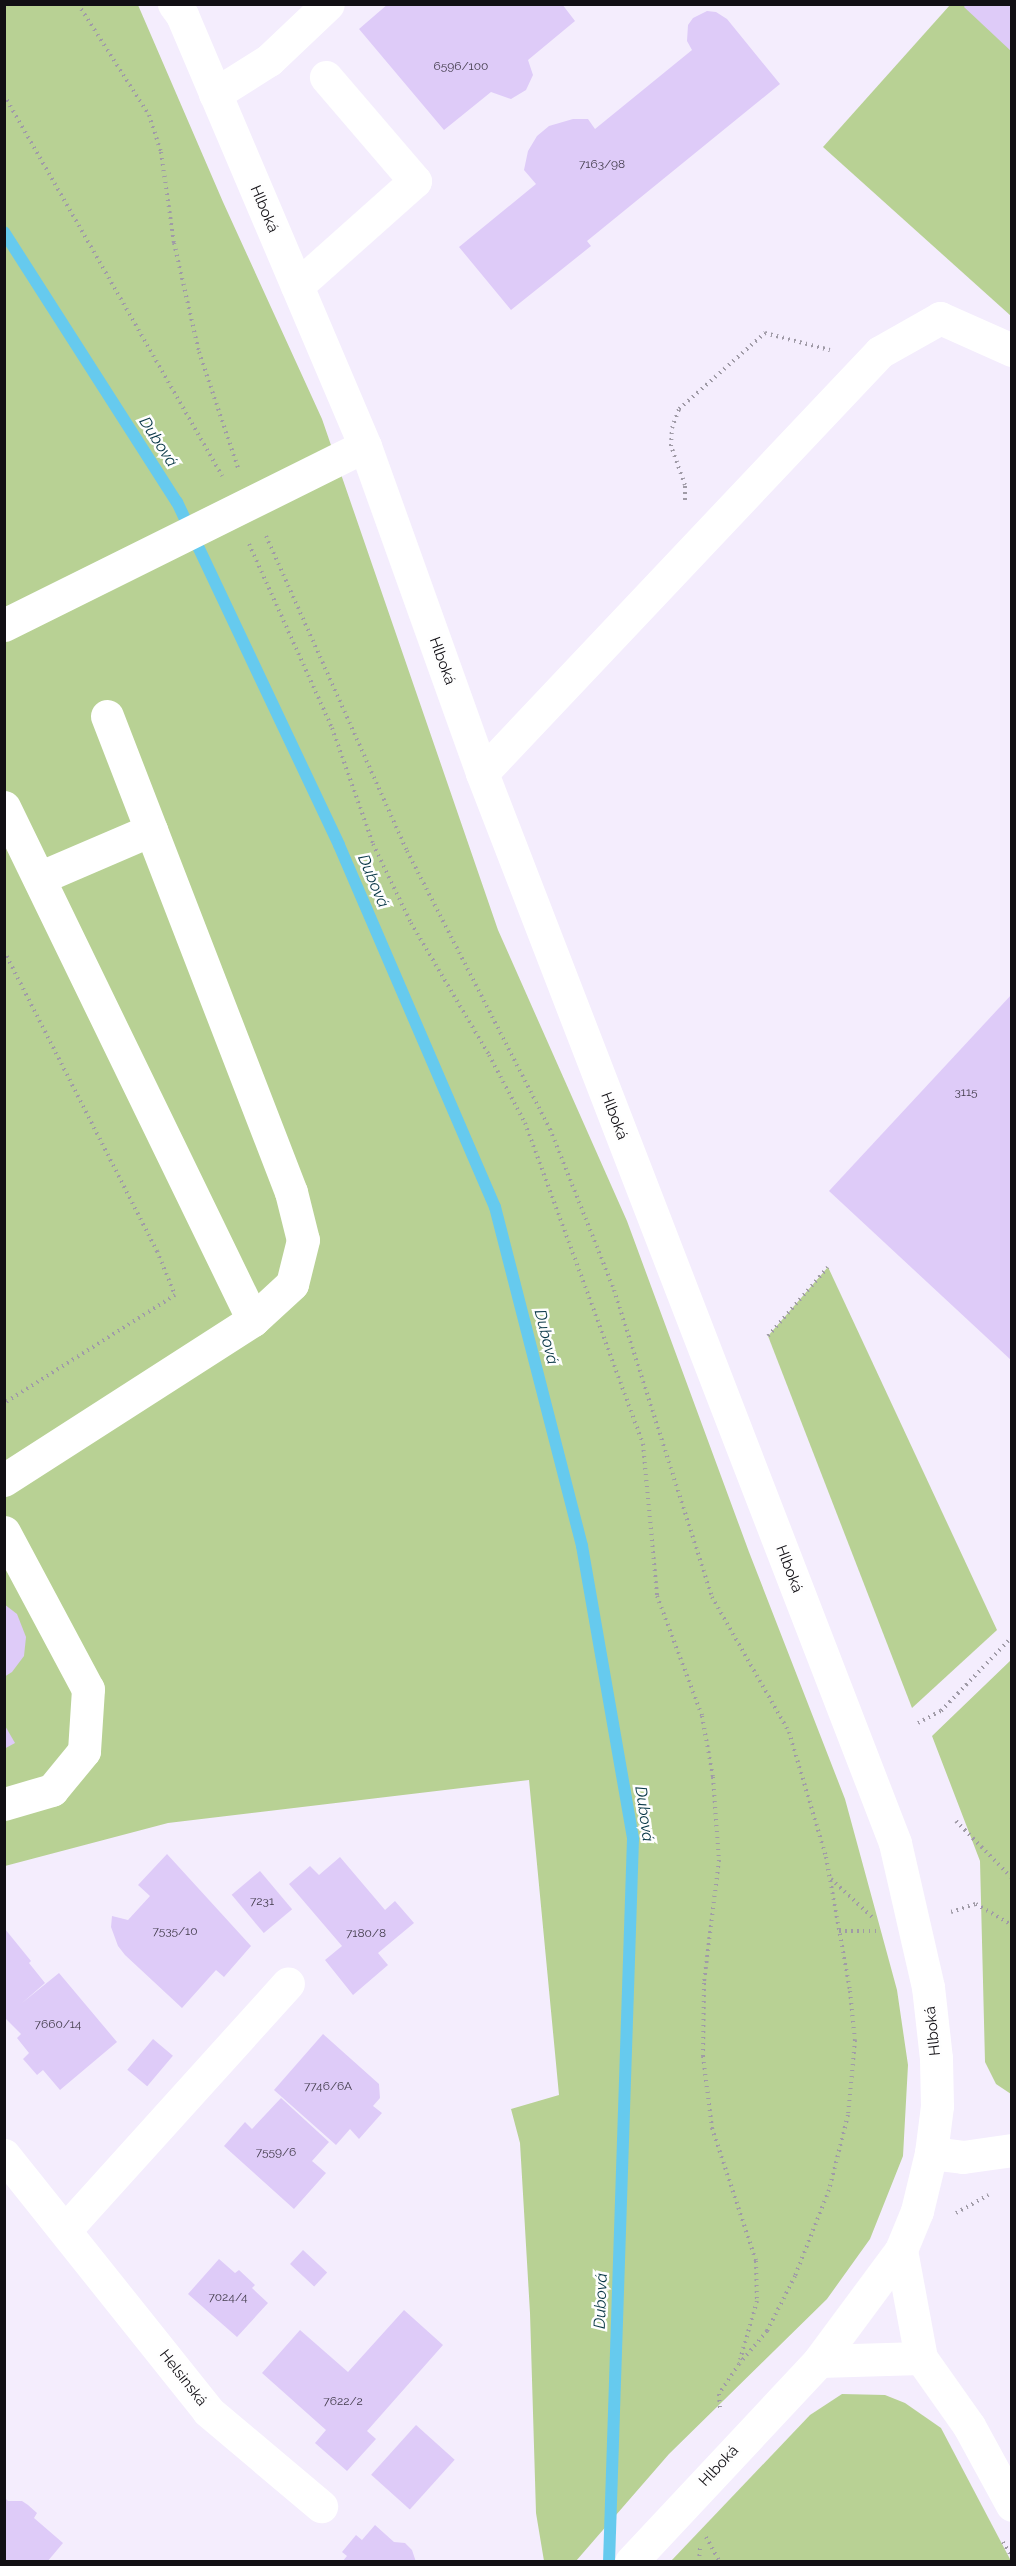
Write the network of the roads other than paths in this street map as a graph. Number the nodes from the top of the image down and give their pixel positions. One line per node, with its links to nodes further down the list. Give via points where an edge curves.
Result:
1 (174, 4): 4 (street, Hlboká)
2 (328, 4): 4 (street, via 269,60)
3 (326, 77): 5 (street, via 415,181)
4 (215, 94): 5 (street, Hlboká)
5 (297, 286): 7 (street, Hlboká)
6 (1011, 350): 10 (street, via 940,318 880,352)
7 (365, 446): 8 (street); 10 (street, Hlboká)
8 (4, 625)
9 (107, 716): 12 (street)
10 (482, 773): 20 (street, Hlboká, via 895,1843 928,1987 937,2094)
11 (4, 807): 13 (street)
12 (151, 830): 13 (street); 14 (street, via 291,1191 303,1240 292,1284)
13 (39, 878): 14 (street)
14 (253, 1320): 15 (street)
15 (4, 1480)
16 (4, 1532): 17 (street, via 88,1689 84,1751 52,1790)
17 (4, 1804)
18 (288, 1983): 22 (street)
19 (1011, 2150): 20 (street, via 963,2157)
20 (931, 2153): 23 (street, Hlboká, via 917,2211)
21 (4, 2155): 22 (street, Helsinská)
22 (66, 2229): 27 (street, Helsinská, via 208,2411)
23 (901, 2250): 24 (street); 25 (street, Hlboká)
24 (921, 2358): 25 (street); 26 (street, via 969,2426)
25 (819, 2361): 28 (street, Hlboká)
26 (1011, 2505)
27 (321, 2506)
28 (631, 2562)

